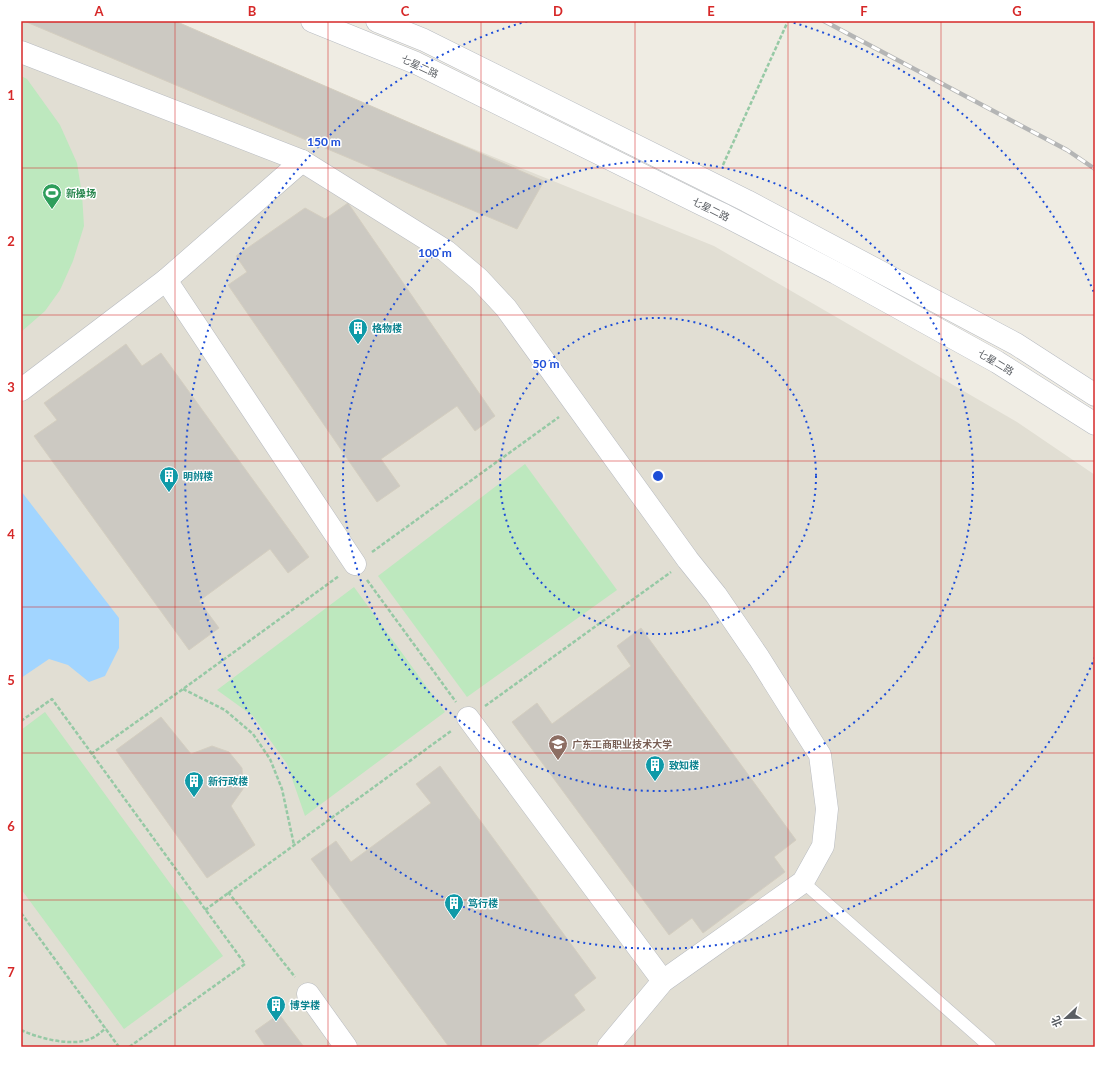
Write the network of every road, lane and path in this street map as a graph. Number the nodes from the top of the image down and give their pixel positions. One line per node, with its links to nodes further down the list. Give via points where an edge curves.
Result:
1 (312, 21): 11 (street, 七星二路, via 416,63 724,215 836,273 996,362)
2 (377, 21): 6 (street, via 424,40)
3 (788, 21): 6 (path)
4 (21, 52): 5 (street)
5 (302, 161): 7 (street); 10 (street, via 446,251 479,279 506,308)
6 (714, 184): 9 (street, via 1016,344)
7 (166, 280): 8 (street); 13 (street)
8 (21, 390)
9 (1095, 395)
10 (576, 405): 12 (street); 13 (path)
11 (1095, 424)
12 (688, 560): 15 (path); 19 (street, via 716,595 759,658 820,755 828,809 823,846)
13 (355, 564): 14 (path); 15 (path)
14 (183, 689): 17 (path); 18 (path, via 225,710 253,734 270,759 282,789)
15 (468, 718): 18 (path); 23 (street)
16 (21, 722): 17 (path, via 52,699)
17 (91, 754): 21 (path)
18 (294, 845): 20 (path)
19 (803, 882): 23 (street); 31 (lane)
20 (228, 892): 21 (path); 24 (path)
21 (205, 910): 28 (path, via 245,964)
22 (21, 913): 25 (path)
23 (663, 981): 30 (street)
24 (308, 994): 29 (street)
25 (106, 1028): 26 (path, via 90,1039 76,1041 59,1041); 27 (path)
26 (21, 1030)
27 (119, 1047)
28 (129, 1047)
29 (346, 1047)
30 (608, 1047)
31 (990, 1047)

